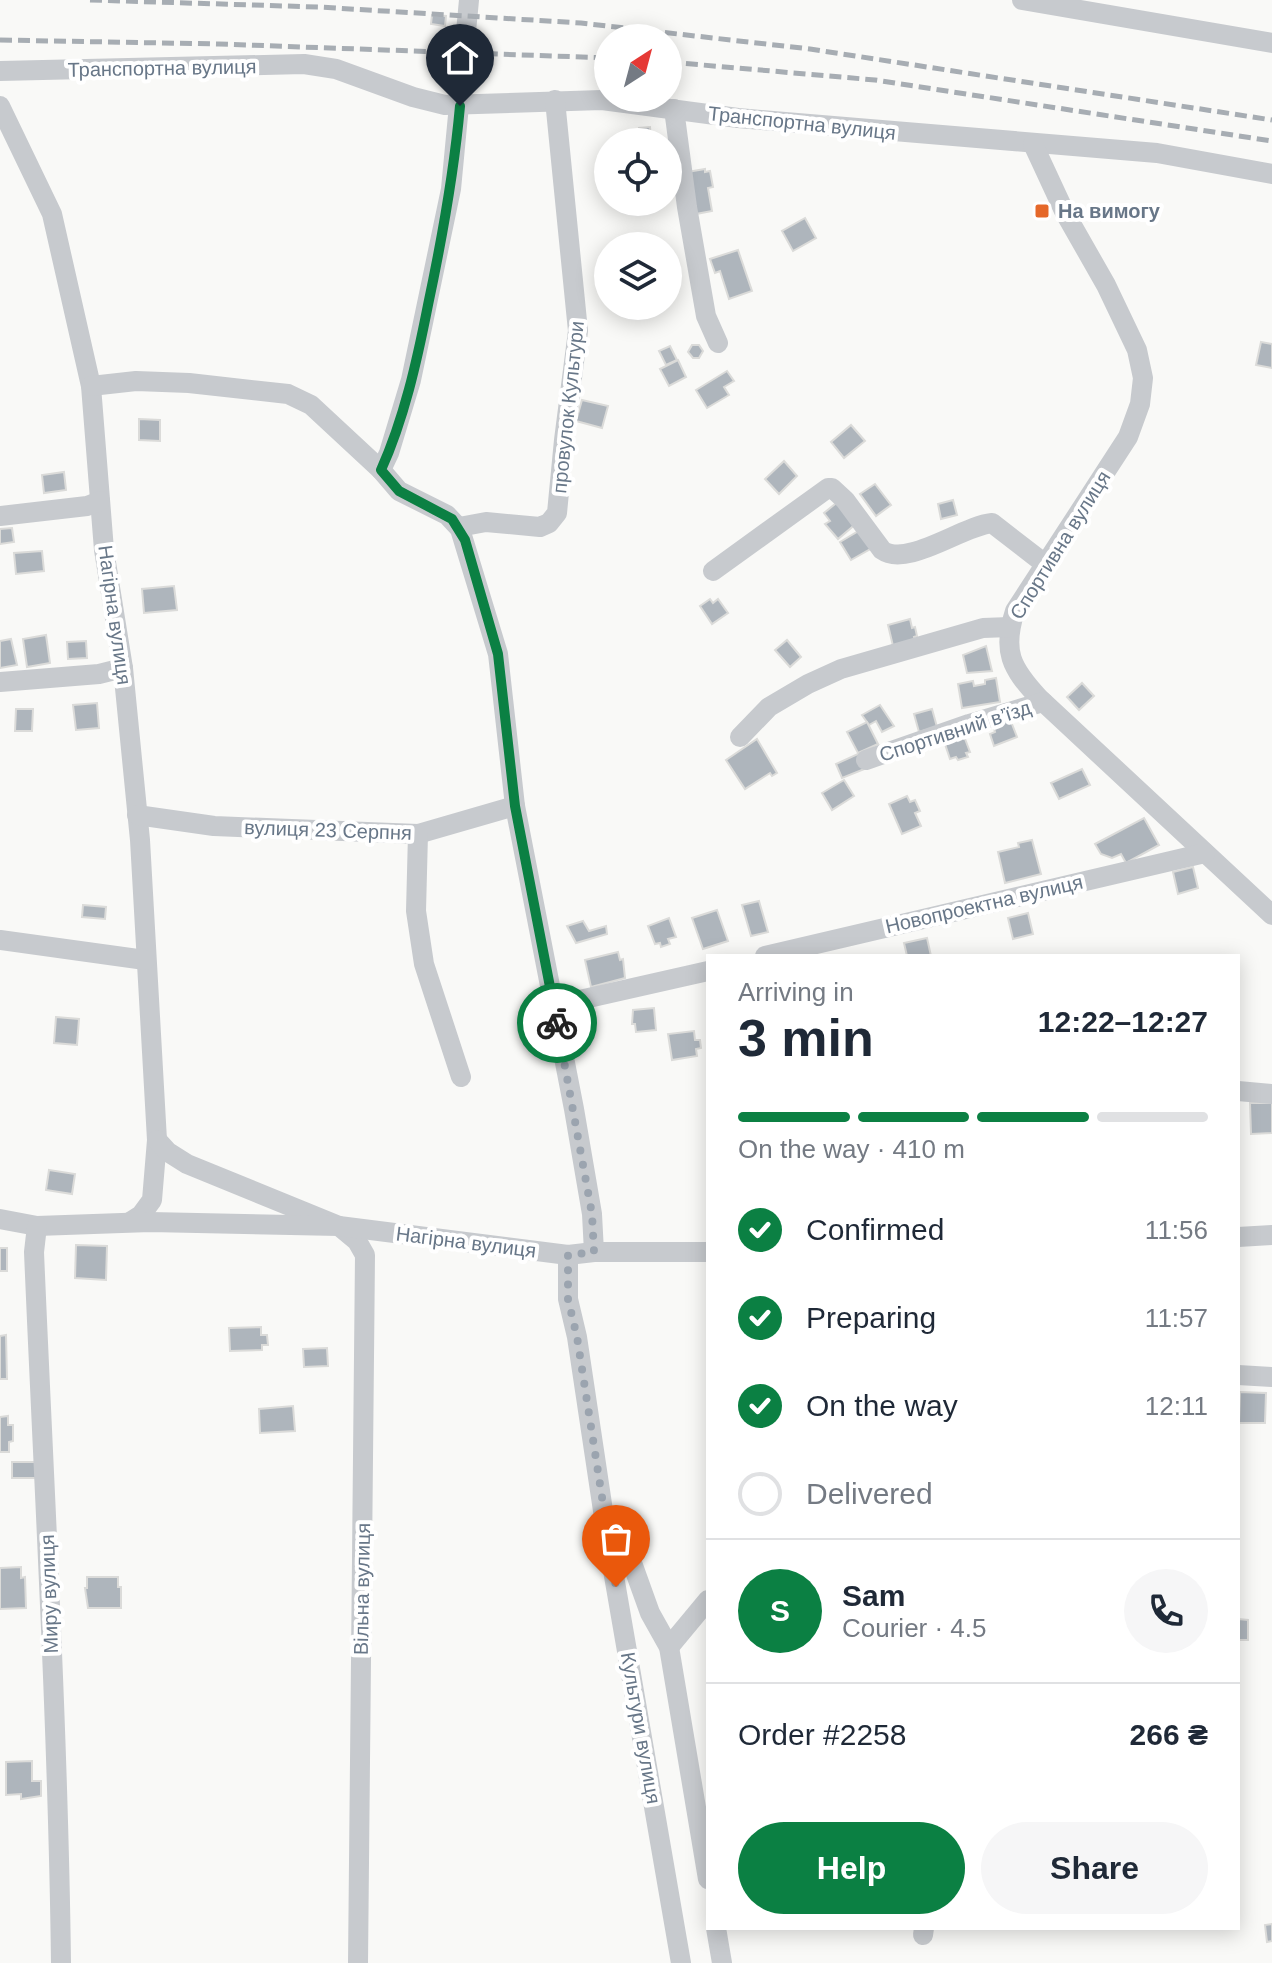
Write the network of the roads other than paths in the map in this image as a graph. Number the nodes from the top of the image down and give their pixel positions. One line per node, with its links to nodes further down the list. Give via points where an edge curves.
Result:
1 (469, 0): 8 (street)
2 (1022, 0): 3 (street)
3 (1272, 43)
4 (0, 71): 8 (street, Транспортна вулиця, via 304,64 336,69 431,103)
5 (555, 100): 6 (street, Транспортна вулиця); 8 (street, Транспортна вулиця); 18 (street, провулок Культури, via 578,331 557,513 540,527 477,522)
6 (594, 100)
7 (0, 106): 14 (street, Нагірна вулиця, via 52,214)
8 (460, 106): 15 (street, via 451,189 424,327)
9 (682, 110): 11 (street, Транспортна вулиця)
10 (674, 112): 13 (street, via 706,316)
11 (1033, 144): 12 (street, Транспортна вулиця, via 1157,153); 19 (street, Спортивна вулиця, via 1137,350 1143,378 1128,437)
12 (1272, 174)
13 (718, 343)
14 (91, 386): 15 (street, via 189,383 288,394 311,405); 16 (street, Нагірна вулиця)
15 (381, 470): 18 (street, via 399,491 447,515)
16 (100, 501): 17 (street); 22 (street, Нагірна вулиця)
17 (0, 516)
18 (459, 527): 27 (street, via 498,654)
19 (1045, 564): 20 (street, via 992,523 904,555 888,555 832,488); 21 (street, Спортивна вулиця)
20 (713, 571)
21 (1010, 627): 24 (street, Спортивна вулиця, via 1011,659 1020,678); 25 (street, via 983,628 841,669 769,707)
22 (123, 668): 23 (street); 28 (street, Нагірна вулиця)
23 (0, 682)
24 (1043, 702): 26 (street, Спортивний в’їзд); 30 (street, Спортивна вулиця)
25 (740, 737)
26 (866, 760)
27 (515, 806): 29 (street, вулиця 23 Серпня); 36 (street)
28 (137, 815): 29 (street, вулиця 23 Серпня, via 214,826); 34 (street, Нагірна вулиця)
29 (418, 834): 37 (street, via 416,911 424,964)
30 (1205, 853): 31 (street, Спортивна вулиця); 33 (street, Новопроектна вулиця)
31 (1272, 915)
32 (0, 940): 34 (street)
33 (774, 954)
34 (145, 960): 40 (street, Нагірна вулиця)
35 (706, 971): 36 (street)
36 (553, 1006): 47 (street, via 592,1214)
37 (461, 1077)
38 (1240, 1091): 39 (street)
39 (1272, 1094)
40 (157, 1140): 42 (street, Нагірна вулиця, via 152,1200); 44 (street, Нагірна вулиця, via 187,1164)
41 (0, 1219): 43 (street, Нагірна вулиця)
42 (130, 1222): 43 (street, Нагірна вулиця); 44 (street, Нагірна вулиця)
43 (37, 1226): 57 (street, Миру вулиця)
44 (339, 1226): 49 (street, Нагірна вулиця); 58 (street, Вільна вулиця, via 365,1255)
45 (1272, 1235): 46 (street)
46 (1240, 1237)
47 (594, 1252): 48 (street, Нагірна вулиця); 49 (street, Нагірна вулиця)
48 (706, 1252)
49 (568, 1255): 52 (street, Культури вулиця, via 568,1299)
50 (1240, 1375): 51 (street)
51 (1272, 1377)
52 (605, 1524): 54 (street, Культури вулиця, via 627,1549 650,1613); 59 (street, Культури вулиця)
53 (706, 1602): 54 (street)
54 (669, 1647): 55 (street, Культури вулиця)
55 (706, 1867)
56 (716, 1930): 60 (street)
57 (61, 1963)
58 (358, 1963)
59 (681, 1963)
60 (722, 1963)

